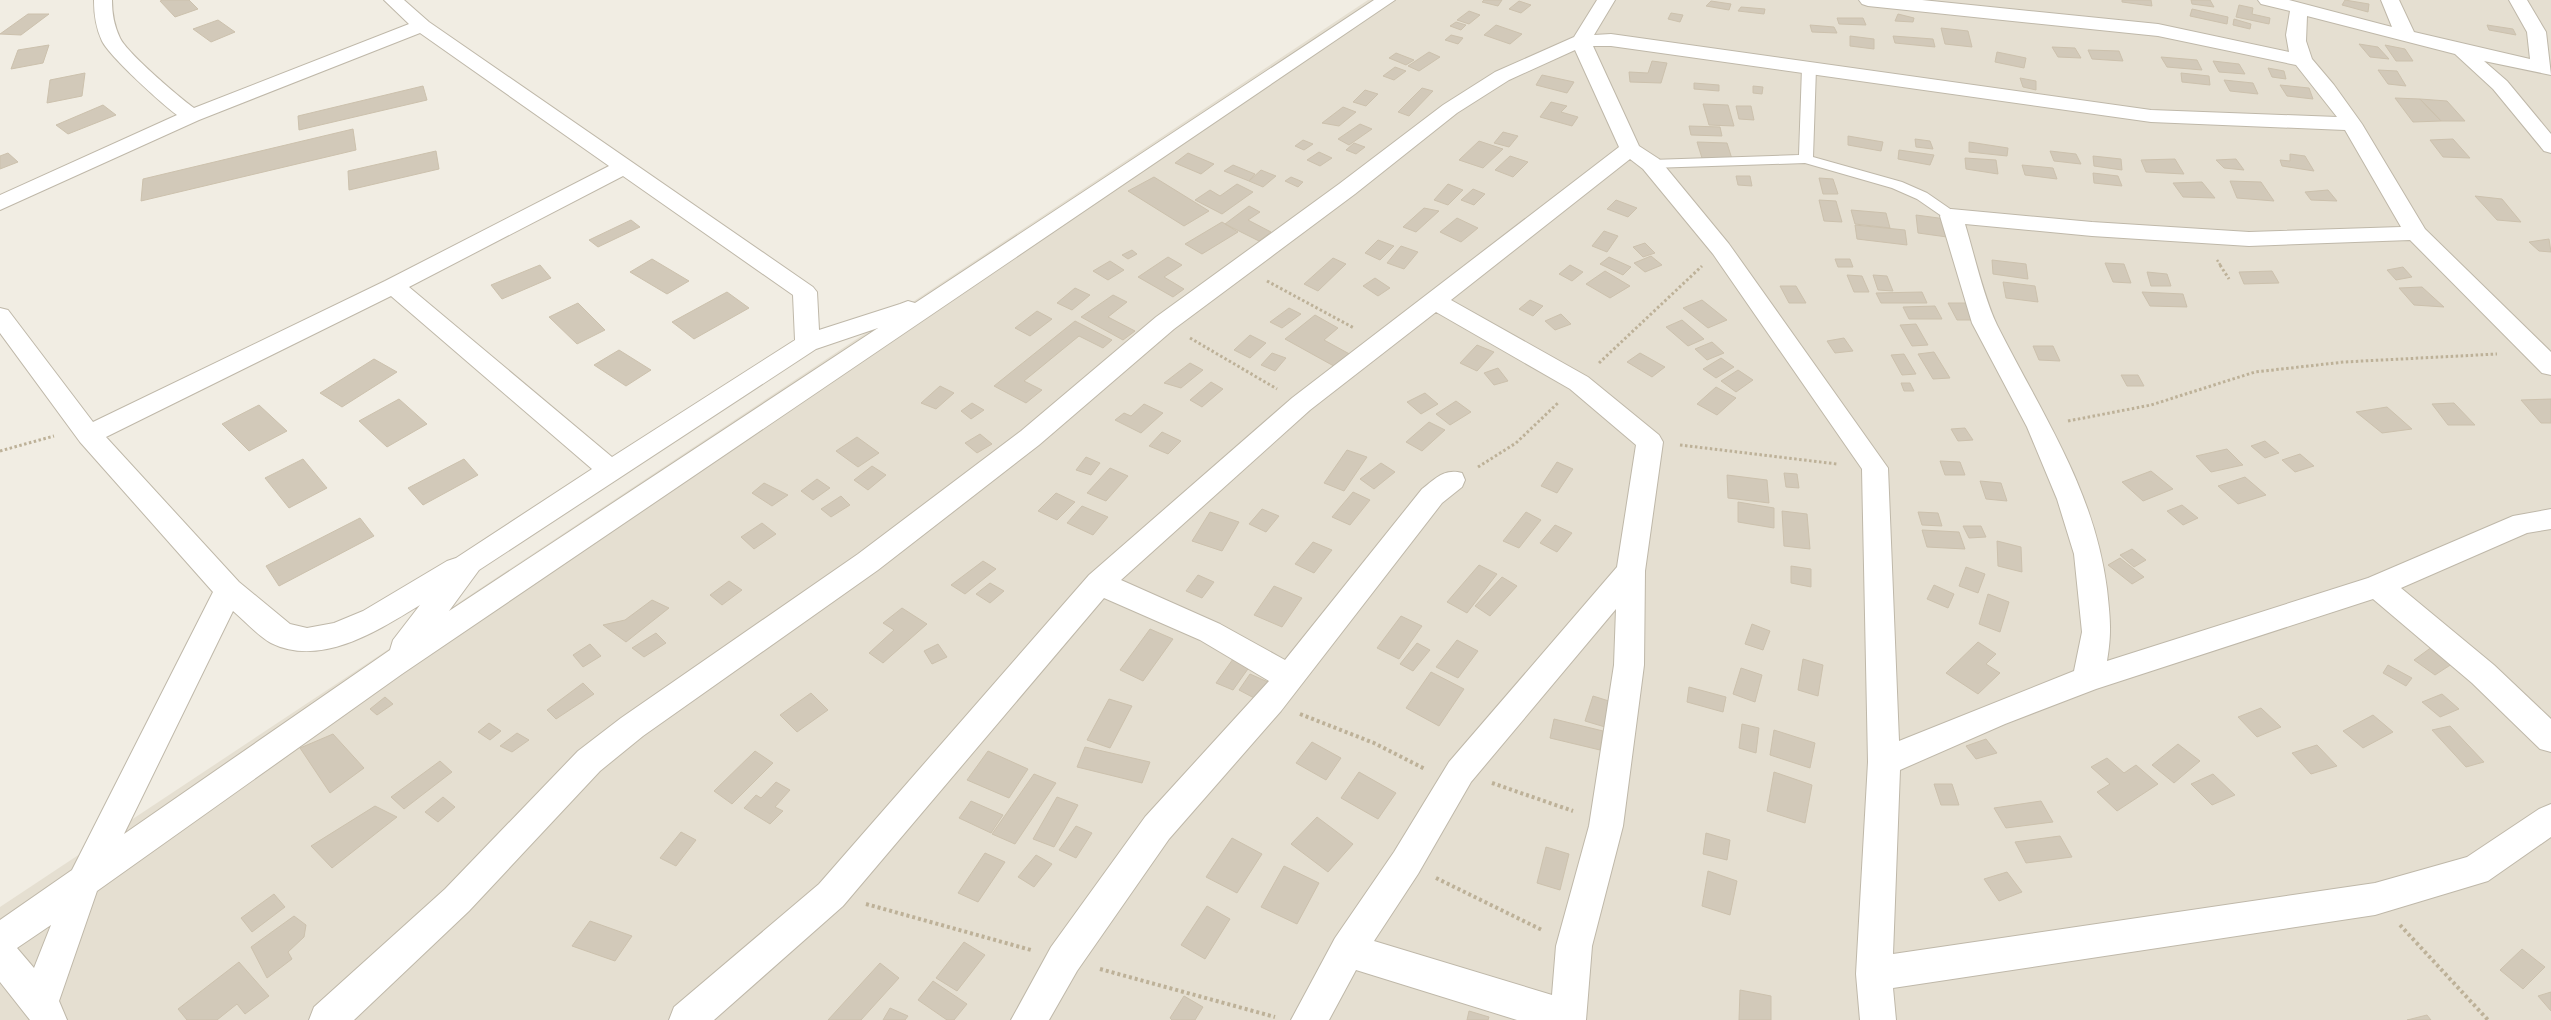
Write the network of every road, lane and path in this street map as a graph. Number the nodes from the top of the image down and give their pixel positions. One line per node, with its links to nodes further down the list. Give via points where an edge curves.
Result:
1 (103, 0): 17 (street, via 103,17 112,42 170,100)
2 (393, 0): 10 (street)
3 (1386, 0): 28 (street)
4 (1606, 0): 12 (street)
5 (1868, 0): 14 (street, via 2158,30)
6 (2267, 0): 9 (street)
7 (2390, 0): 11 (street)
8 (2518, 0): 16 (street, via 2540,38)
9 (2300, 8): 11 (street); 14 (street, via 2295,40)
10 (422, 26): 17 (street); 22 (street)
11 (2406, 36): 13 (street)
12 (1581, 41): 15 (street, via 1612,40); 20 (street); 26 (street, via 1502,76 1450,109)
13 (2461, 50): 16 (street); 19 (street, via 2500,85)
14 (2303, 61): 18 (street)
15 (1809, 68): 18 (street, via 2151,116); 21 (lane)
16 (2545, 68)
17 (192, 116): 23 (street)
18 (2352, 124): 25 (street)
19 (2551, 147)
20 (1640, 157): 21 (lane); 29 (street); 41 (street, via 1721,249)
21 (1806, 159): 24 (lane, via 1897,186 1922,196)
22 (624, 167): 27 (street); 33 (street, via 805,292)
23 (0, 203)
24 (1951, 216): 25 (street, via 2249,239); 37 (street, via 1984,323)
25 (2416, 232): 34 (street)
26 (1241, 266): 31 (street); 32 (path)
27 (393, 286): 38 (street); 42 (street)
28 (942, 298): 33 (street); 50 (street)
29 (1433, 300): 32 (street); 39 (street, via 1579,383)
30 (0, 316): 38 (street)
31 (1165, 323): 36 (path); 69 (street, via 1030,438 876,556 589,760 457,900)
32 (1379, 342): 36 (street)
33 (808, 343): 42 (street)
34 (2535, 352): 35 (street); 37 (path, via 2344,362 2255,372 2151,405)
35 (2551, 367)
36 (1301, 404): 47 (street)
37 (2040, 427): 52 (street, via 2070,499 2088,554 2097,632)
38 (89, 435): 40 (path, via 45,437); 49 (street)
39 (1650, 442): 41 (path); 46 (street)
40 (0, 451)
41 (1875, 468): 55 (street)
42 (610, 470): 45 (street)
43 (1452, 480): 51 (street, via 1432,496)
44 (2551, 519): 48 (street, via 2523,523)
45 (469, 562): 49 (street, via 373,619 338,634 307,640 280,634); 50 (street)
46 (1632, 571): 56 (street); 58 (street, via 1629,664)
47 (1100, 583): 51 (street, via 1210,632); 70 (street, via 831,895)
48 (2378, 586): 52 (street); 54 (street, via 2483,674)
49 (229, 590): 60 (street)
50 (391, 665): 60 (street)
51 (1288, 677): 53 (street)
52 (2088, 679): 55 (street)
53 (1270, 702): 56 (path); 71 (street, via 1157,828 1064,959)
54 (2551, 739)
55 (1884, 762): 66 (street)
56 (1457, 778): 58 (path, via 1566,808); 59 (street)
57 (2551, 818): 61 (street, via 2476,870)
58 (1606, 826): 63 (street)
59 (1406, 863): 63 (path); 64 (street)
60 (85, 878): 62 (street); 67 (street)
61 (2375, 898): 66 (street); 74 (path)
62 (0, 940)
63 (1574, 946): 68 (street)
64 (1348, 950): 68 (street); 72 (street)
65 (0, 955): 67 (street)
66 (1874, 974): 73 (street)
67 (44, 1011)
68 (1568, 1019)
69 (327, 1020)
70 (687, 1020)
71 (1029, 1020)
72 (1309, 1020)
73 (1878, 1020)
74 (2488, 1020)

